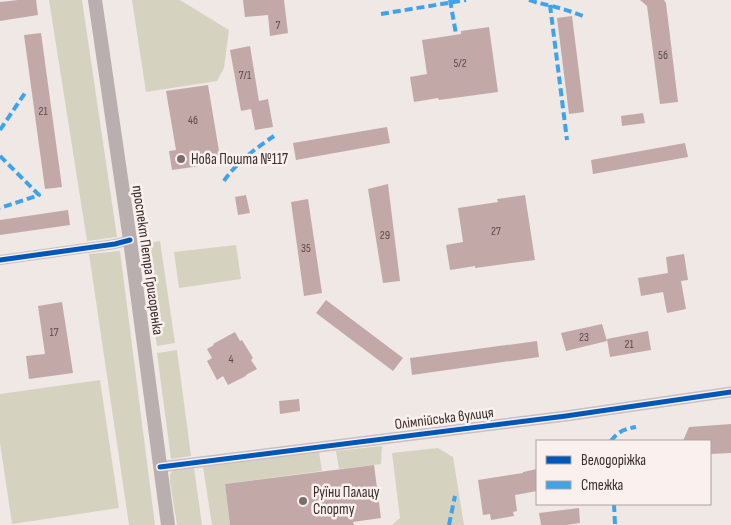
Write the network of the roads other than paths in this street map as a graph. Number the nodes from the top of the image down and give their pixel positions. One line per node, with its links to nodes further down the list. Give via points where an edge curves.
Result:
1 (95, 0): 2 (main road, проспект Петра Григоренка)
2 (130, 240): 3 (street); 5 (main road, проспект Петра Григоренка)
3 (0, 260)
4 (731, 392): 5 (street, Олімпійська вулиця)
5 (160, 467): 6 (main road, проспект Петра Григоренка)
6 (168, 525)

